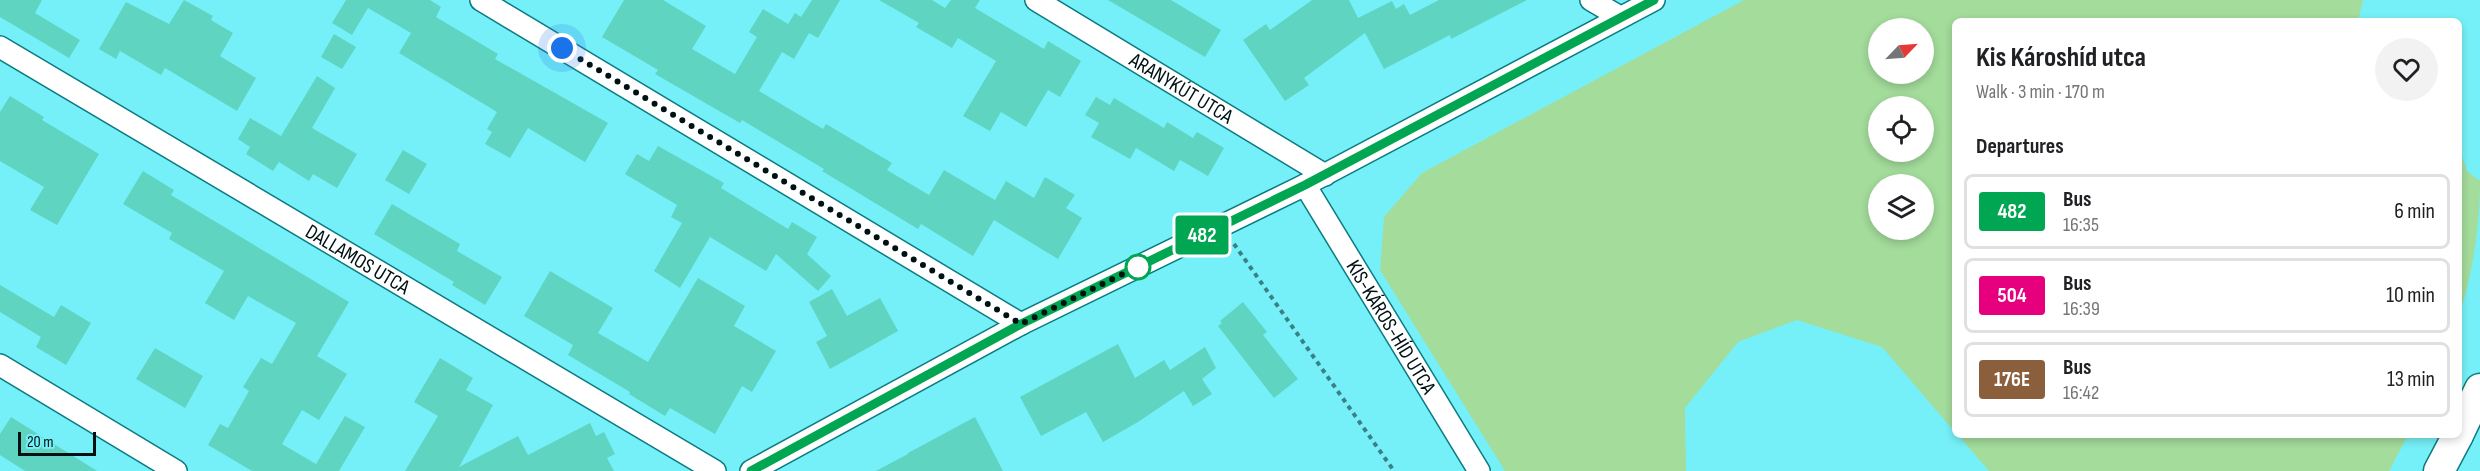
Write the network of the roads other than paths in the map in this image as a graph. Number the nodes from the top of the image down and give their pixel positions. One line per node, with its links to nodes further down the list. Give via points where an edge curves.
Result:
1 (481, 0): 9 (street)
2 (1036, 0): 7 (street, ARANYKÚT UTCA)
3 (1591, 0): 5 (street)
4 (1654, 0): 5 (street)
5 (1620, 17): 7 (street)
6 (0, 47): 15 (street, DALLAMOS UTCA)
7 (1325, 175): 8 (street)
8 (1305, 185): 9 (street); 17 (street, KIS-KÁROS-HÍD UTCA)
9 (1021, 324): 16 (street)
10 (0, 365): 14 (street)
11 (2480, 389): 12 (main road)
12 (2462, 427)
13 (2456, 438): 18 (main road)
14 (176, 471)
15 (715, 471)
16 (751, 471)
17 (1479, 471)
18 (2439, 471)

